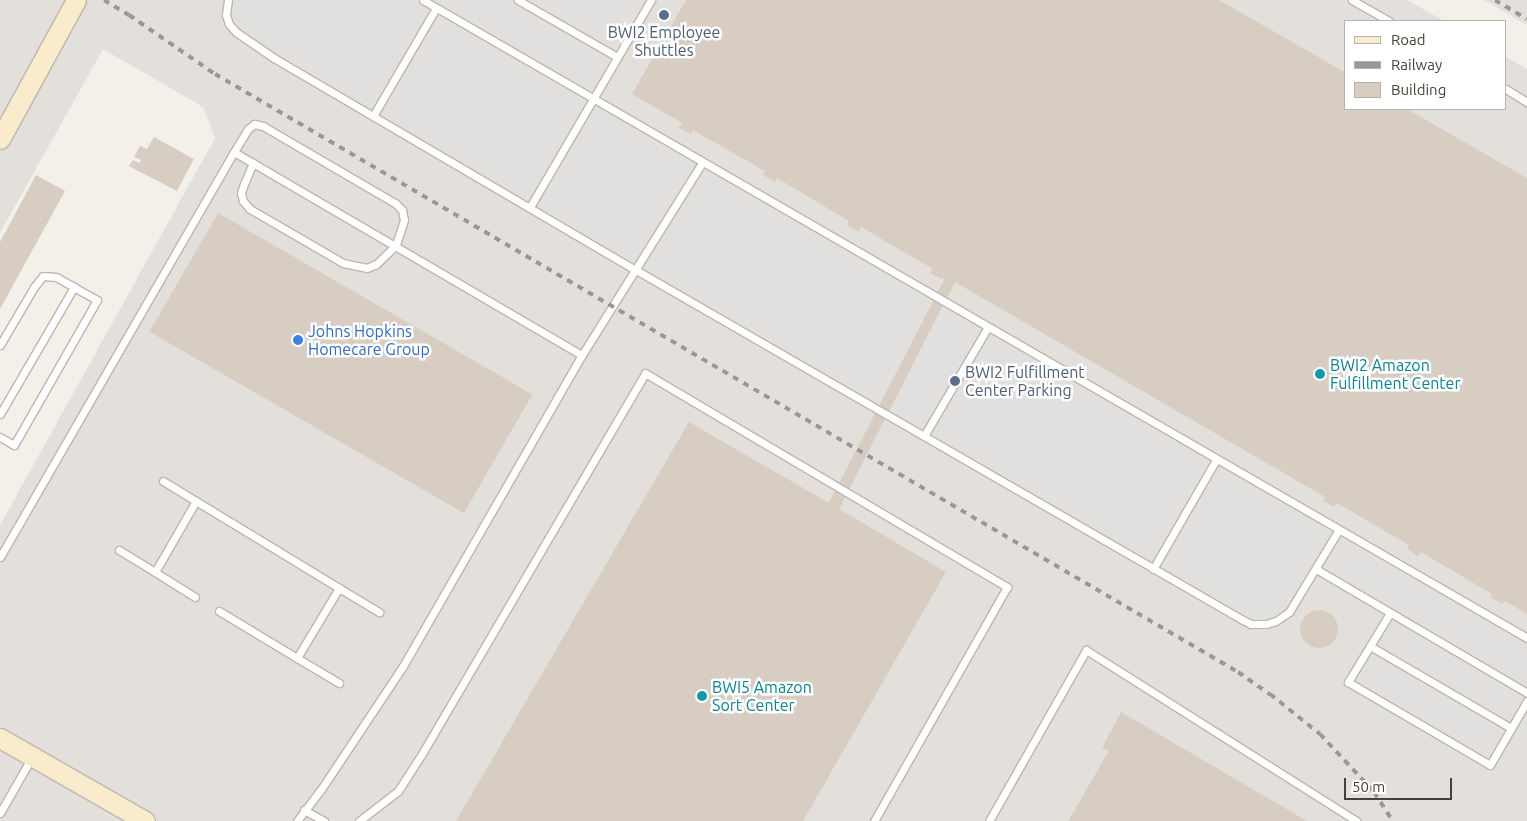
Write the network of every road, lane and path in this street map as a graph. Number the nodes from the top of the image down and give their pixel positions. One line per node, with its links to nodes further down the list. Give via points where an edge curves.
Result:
1 (76, 0): 14 (main road)
2 (228, 0): 13 (lane, via 226,15 236,32)
3 (423, 0): 7 (lane)
4 (518, 0): 9 (lane)
5 (651, 0): 9 (lane)
6 (1352, 0): 8 (lane)
7 (436, 8): 11 (lane); 13 (lane)
8 (1386, 20)
9 (617, 57): 11 (lane)
10 (1507, 90): 12 (lane)
11 (593, 100): 16 (lane); 18 (lane)
12 (1527, 102)
13 (373, 116): 18 (lane)
14 (0, 139)
15 (234, 152): 17 (lane); 19 (lane, via 248,129 254,124 263,126 395,203 402,210 404,220); 33 (lane)
16 (702, 162): 20 (lane); 22 (lane)
17 (253, 163): 19 (lane); 19 (lane, via 241,193 246,205 343,263 367,268)
18 (530, 208): 20 (lane)
19 (396, 245): 24 (lane)
20 (636, 270): 24 (lane); 26 (lane)
21 (74, 287): 23 (lane, via 56,276 43,276); 25 (lane); 27 (lane, via 97,300 14,445)
22 (988, 327): 26 (lane); 28 (lane)
23 (0, 345)
24 (582, 355): 51 (lane, via 402,666 320,791)
25 (0, 414)
26 (924, 436): 34 (lane)
27 (0, 437)
28 (1216, 460): 31 (lane); 34 (lane)
29 (163, 481): 30 (lane)
30 (196, 501): 36 (lane); 37 (lane)
31 (1338, 531): 35 (lane); 42 (lane)
32 (119, 550): 36 (lane)
33 (0, 557)
34 (1153, 569): 35 (lane, via 1238,618 1258,624 1276,621 1289,612)
35 (1316, 569): 41 (lane)
36 (155, 572): 38 (lane)
37 (339, 588): 40 (lane); 44 (lane)
38 (195, 596)
39 (219, 611): 44 (lane)
40 (379, 612)
41 (1390, 613): 43 (lane); 46 (lane)
42 (1527, 638)
43 (1370, 646): 48 (lane); 48 (lane, via 1348,682 1490,765)
44 (297, 658): 45 (lane)
45 (339, 683)
46 (1527, 693)
47 (1527, 701): 48 (lane)
48 (1511, 728)
49 (0, 738): 50 (main road)
50 (32, 756): 52 (lane); 53 (main road)
51 (304, 810): 54 (lane); 55 (lane)
52 (0, 812)
53 (145, 821)
54 (297, 821)
55 (324, 821)
56 (359, 821): 57 (lane, via 398,790 424,752 645,373 1008,587)
57 (874, 821)
58 (988, 821): 59 (lane, via 1086,650)
59 (1356, 821)

